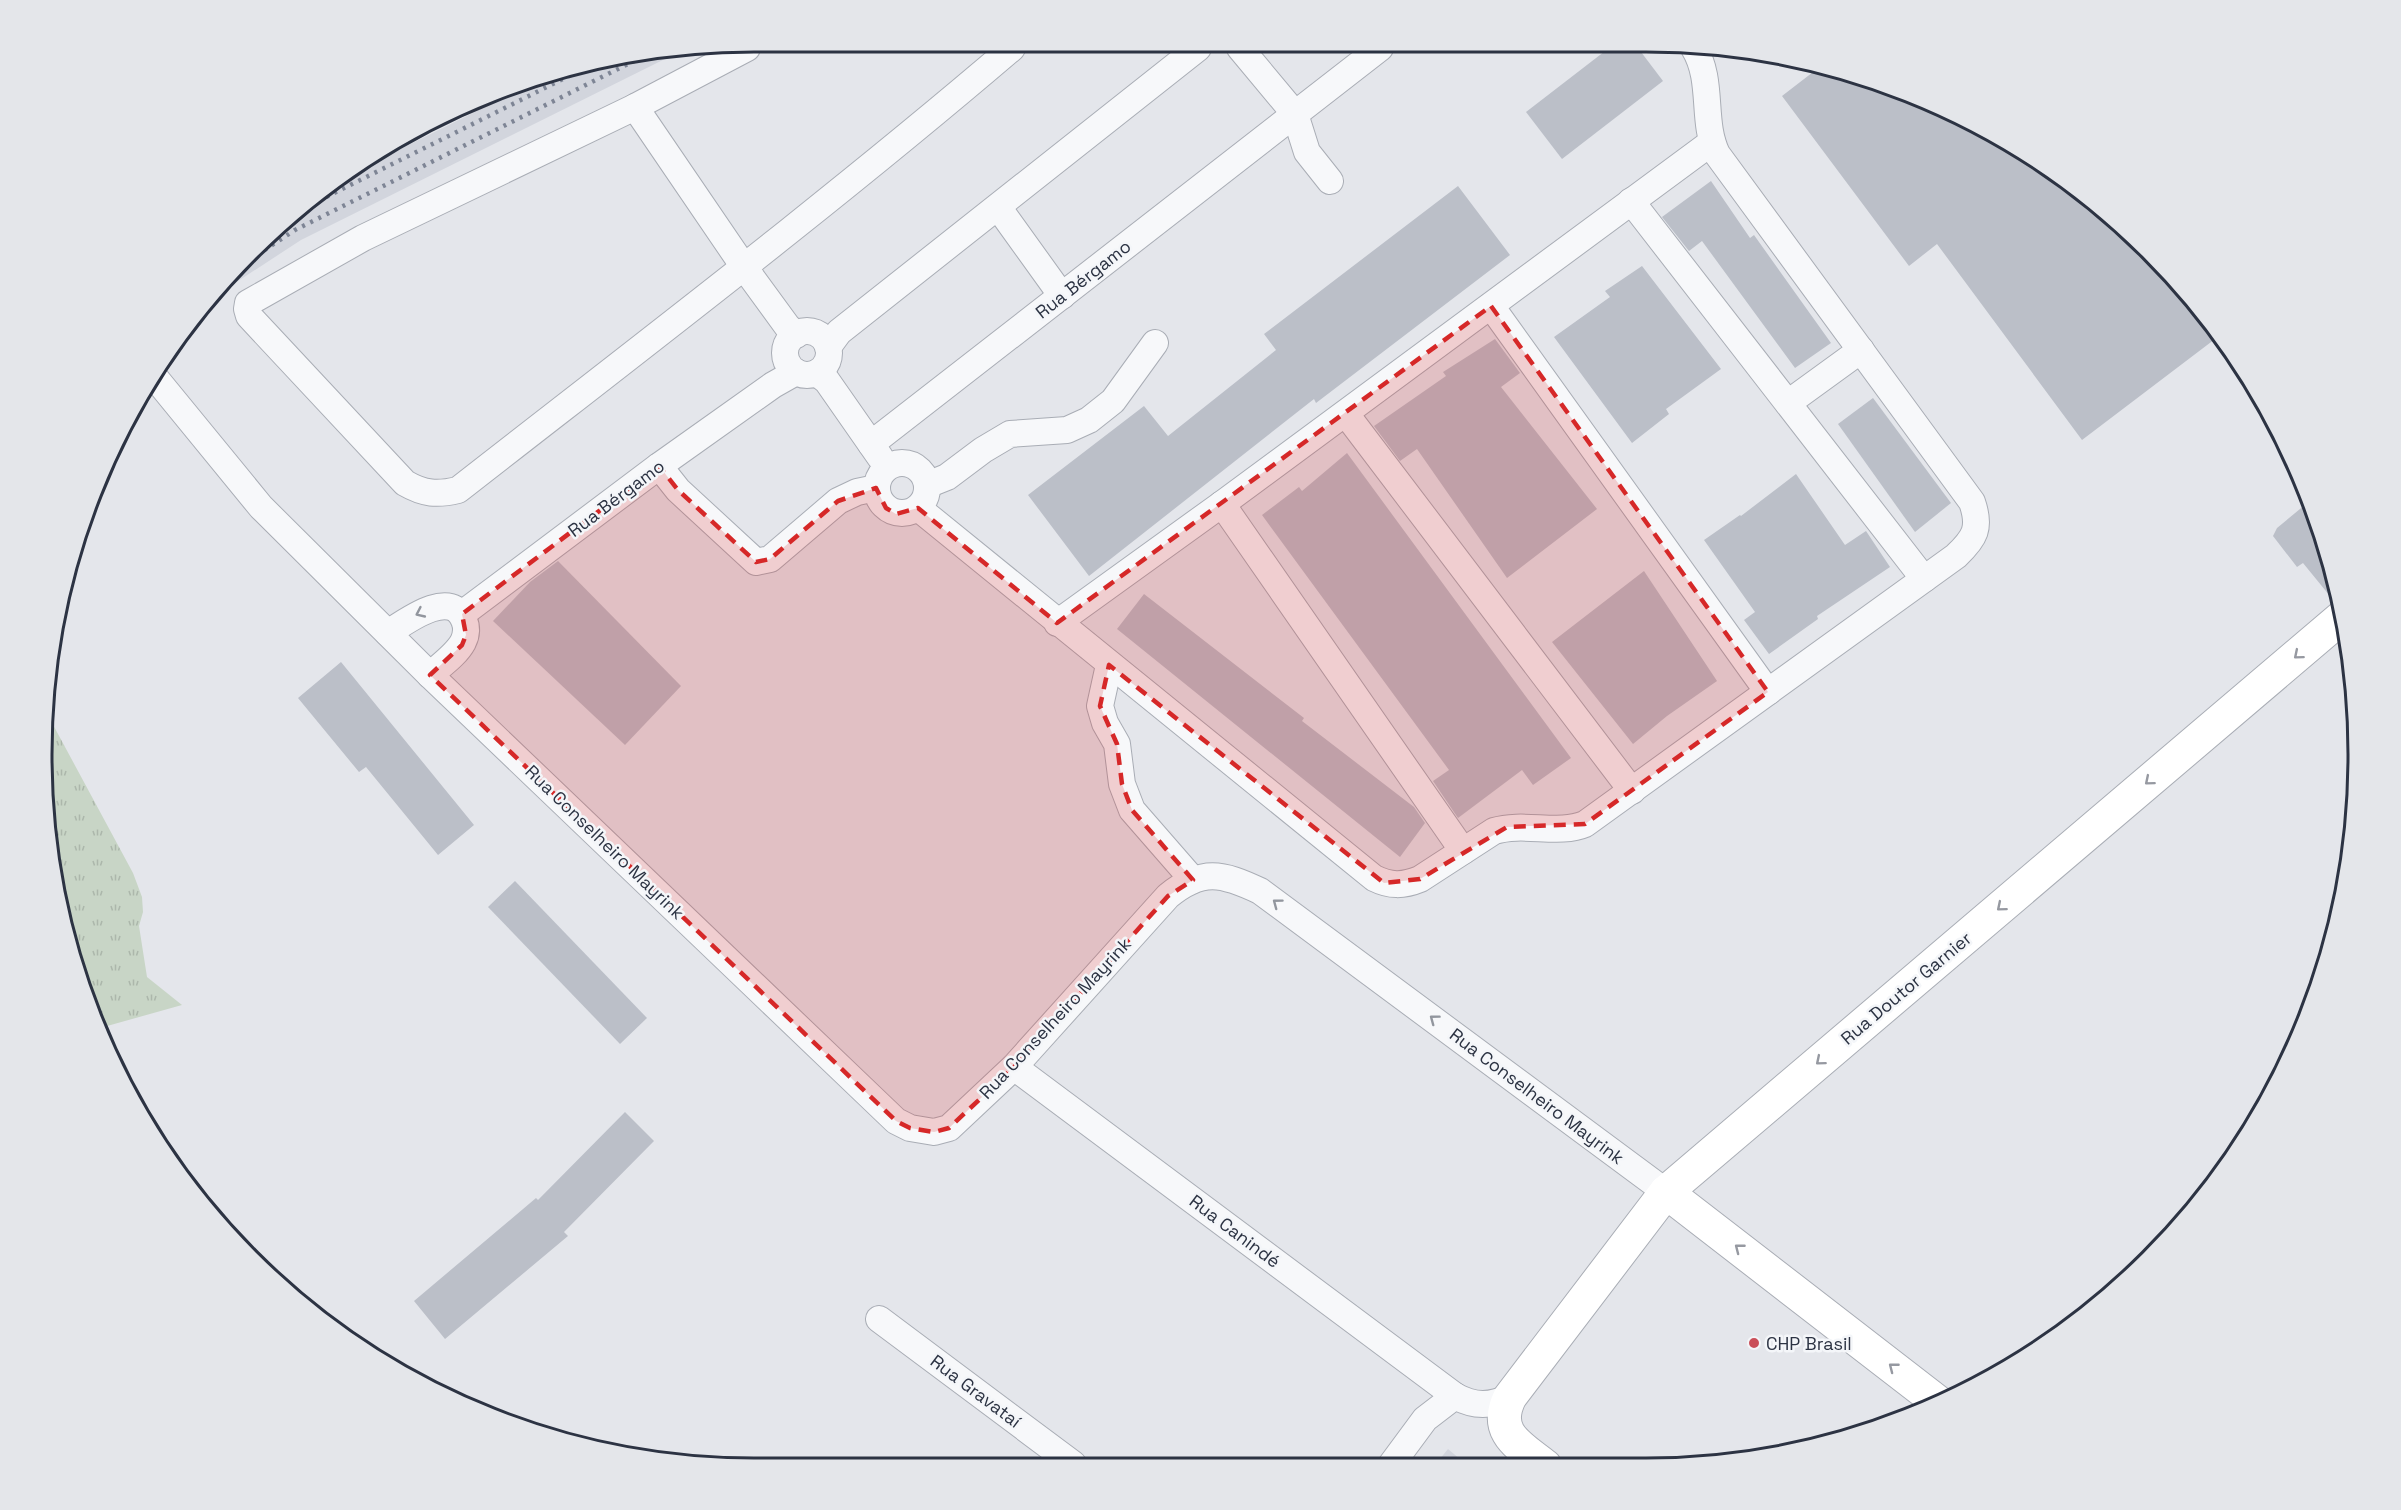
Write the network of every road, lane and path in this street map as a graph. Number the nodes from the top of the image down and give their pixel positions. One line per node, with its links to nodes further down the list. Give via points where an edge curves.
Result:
1 (1007, 52): 13 (street, via 918,129)
2 (1193, 52): 12 (street, Rua Bérgamo)
3 (1243, 52): 8 (street)
4 (1375, 52): 8 (street, Rua Bérgamo)
5 (738, 53): 7 (street)
6 (1697, 55): 9 (street, via 1708,93)
7 (635, 107): 13 (street); 13 (street, via 363,238 248,303 249,316 405,483 418,491 444,494 458,490)
8 (1295, 114): 10 (street, via 1307,152); 14 (street, Rua Bérgamo)
9 (1712, 142): 11 (street); 17 (street)
10 (1330, 181)
11 (1631, 201): 15 (street); 20 (street)
12 (998, 207): 14 (street); 18 (street, Rua Bérgamo)
13 (744, 267): 18 (street, via 792,333 786,351)
14 (1062, 296): 22 (street, Rua Bérgamo)
15 (1491, 306): 21 (street); 35 (street)
16 (1155, 343): 25 (street, via 1113,401 1089,420 1067,430 1010,434 947,477)
17 (1861, 350): 20 (street); 28 (street, via 1972,502 1976,514 1974,537 1967,546)
18 (813, 362): 22 (street); 23 (street, Rua Bérgamo)
19 (160, 383): 32 (street, Rua Conselheiro Mayrink, via 261,507)
20 (1788, 403): 28 (street)
21 (1346, 414): 26 (street); 36 (street)
22 (871, 444): 24 (street)
23 (659, 466): 24 (street, via 678,490 756,562 770,559 838,501); 29 (street, Rua Bérgamo)
24 (881, 478): 25 (street, via 899,463 912,464 922,472); 27 (street, via 879,499 886,508 896,513)
25 (927, 485): 27 (street, via 926,498)
26 (1222, 504): 31 (street); 37 (street)
27 (918, 508): 31 (street)
28 (1924, 579): 35 (street)
29 (462, 614): 32 (street, one-way to 32, via 443,606 433,608); 34 (street, via 466,635 462,645)
30 (2336, 622): 40 (main road, Rua Doutor Garnier, one-way to 40)
31 (1057, 623): 33 (street)
32 (388, 633): 34 (street, Rua Conselheiro Mayrink)
33 (1109, 665): 37 (street, via 1374,878 1395,885 1408,884); 38 (street, via 1100,706 1118,744 1122,783 1132,810)
34 (430, 675): 39 (street, Rua Conselheiro Mayrink, via 896,1121 934,1132 949,1128)
35 (1768, 692): 36 (street)
36 (1632, 790): 37 (street, via 1577,828 1508,827 1494,831)
37 (1463, 851)
38 (1194, 879): 39 (street, Rua Conselheiro Mayrink, via 1168,896); 40 (street, Rua Conselheiro Mayrink, one-way to 38, via 1260,891 1231,877 1205,875)
39 (1014, 1067): 42 (street, Rua Canindé)
40 (1666, 1192): 44 (main road, Rua Doutor Garnier); 45 (main road, Rua Conselheiro Mayrink, one-way to 40)
41 (879, 1319): 47 (street, Rua Gravataí)
42 (1431, 1377): 43 (street, Rua Canindé); 46 (street)
43 (1455, 1396): 44 (street, via 1480,1405); 46 (street)
44 (1510, 1396): 49 (main road, Rua Doutor Garnier, via 1505,1407 1506,1430)
45 (1931, 1397)
46 (1425, 1419): 48 (street)
47 (1065, 1458)
48 (1396, 1458)
49 (1534, 1458)

